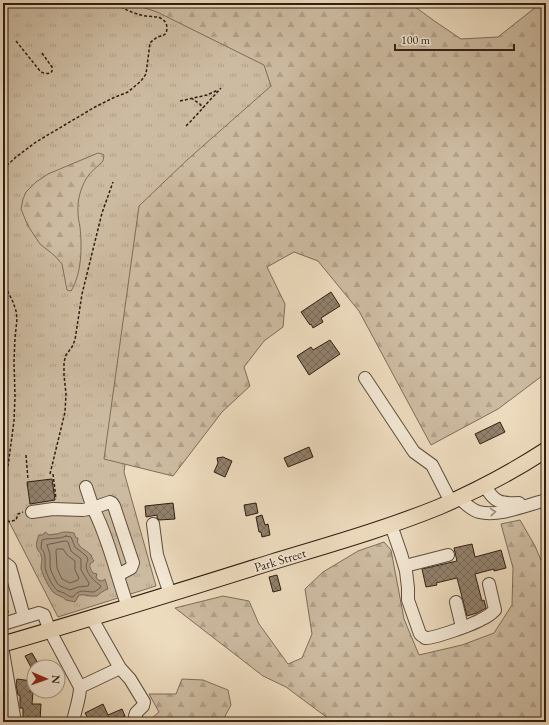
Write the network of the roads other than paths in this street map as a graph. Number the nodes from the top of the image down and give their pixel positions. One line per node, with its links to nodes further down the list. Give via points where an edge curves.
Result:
1 (365, 378): 5 (street, via 414,452 432,465)
2 (546, 450): 4 (main road, Park Street)
3 (86, 486): 7 (street)
4 (485, 486): 5 (main road, Park Street); 6 (street, via 495,499 501,502)
5 (455, 500): 6 (street, one-way to 6, via 478,512 486,513); 10 (main road, Park Street)
6 (541, 502)
7 (93, 508): 8 (street); 14 (street); 14 (street, via 110,502 114,506 133,563 131,568)
8 (32, 512)
9 (153, 524): 16 (street, via 157,555)
10 (391, 525): 13 (street); 16 (main road, Park Street)
11 (448, 555): 13 (street)
12 (3, 564): 20 (street, via 10,567)
13 (405, 566): 22 (street, via 408,600 420,634 425,638 433,637)
14 (118, 575): 18 (street)
15 (489, 584): 22 (street, via 495,610 481,620)
16 (170, 594): 18 (main road, Park Street)
17 (456, 602): 22 (street)
18 (128, 607): 19 (main road, Park Street)
19 (91, 617): 23 (main road, Park Street); 26 (street)
20 (24, 618): 21 (street); 23 (street, via 39,613 44,615)
21 (3, 624)
22 (462, 627)
23 (50, 631): 24 (main road, Park Street); 27 (street)
24 (3, 644)
25 (4, 659): 28 (street)
26 (120, 668): 27 (street); 30 (street, via 144,702 135,716)
27 (80, 687): 29 (street)
28 (15, 722)
29 (73, 722)
30 (138, 722)

